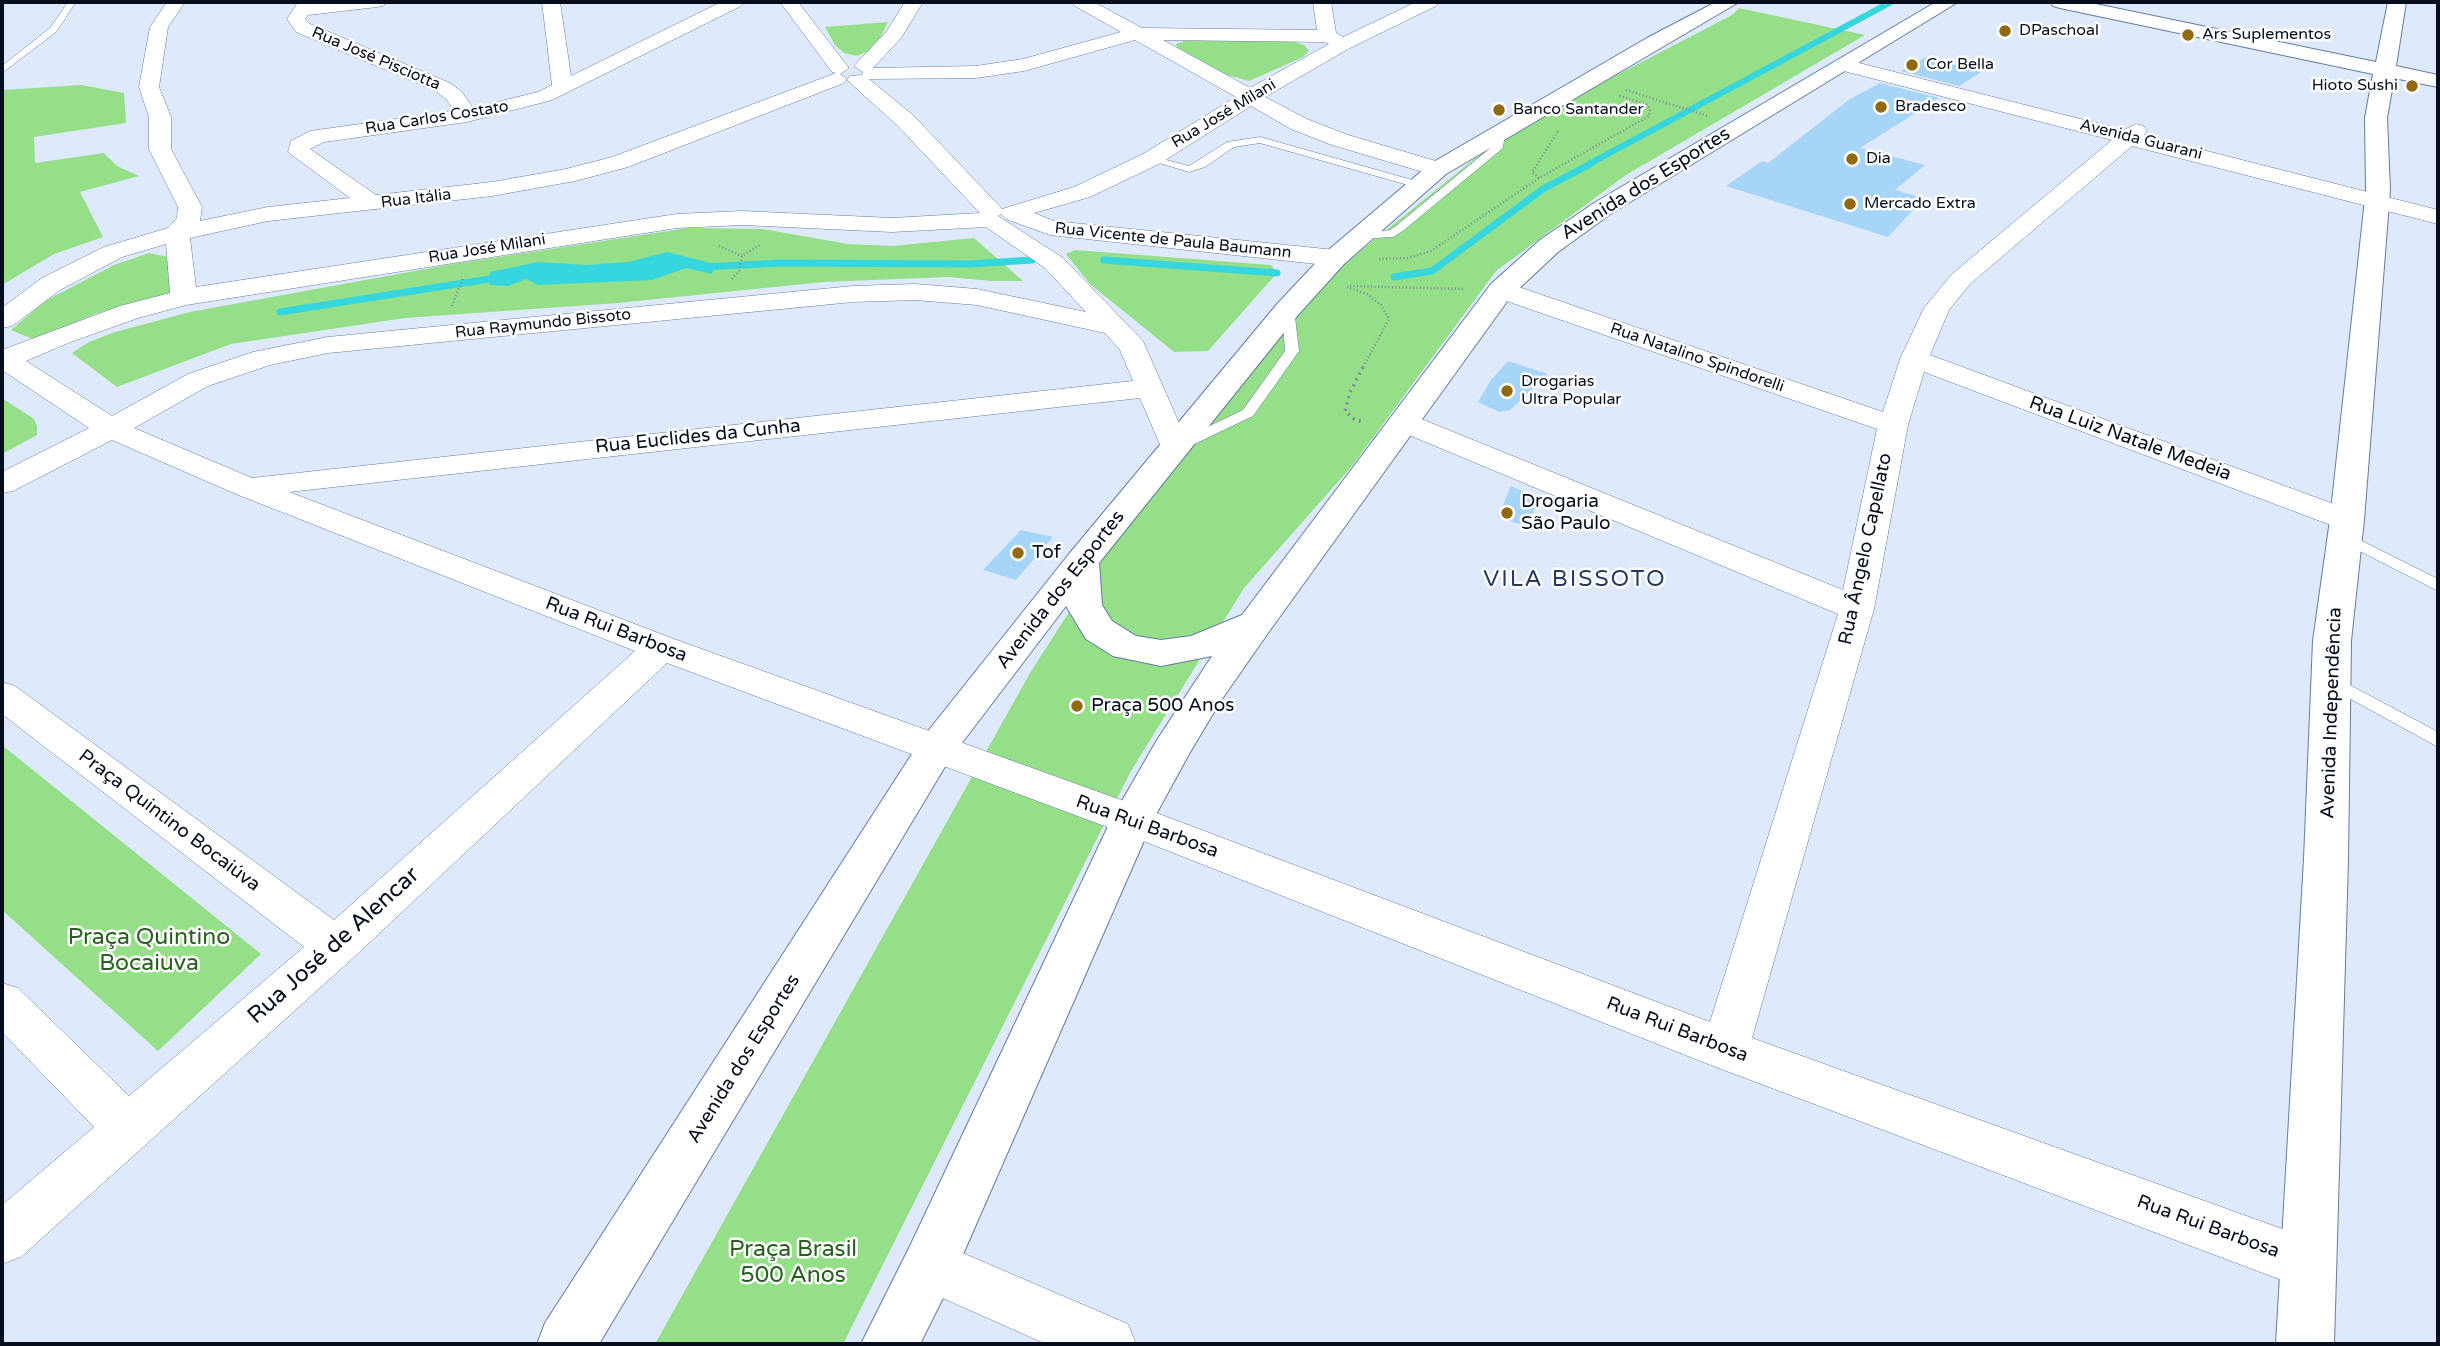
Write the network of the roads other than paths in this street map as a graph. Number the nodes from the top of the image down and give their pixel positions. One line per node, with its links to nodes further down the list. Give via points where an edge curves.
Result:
1 (72, 2): 21 (lane, via 53,30)
2 (176, 2): 38 (street, via 159,27 149,87 160,117 160,149 190,207 189,219)
3 (377, 2): 16 (street)
4 (551, 2): 25 (street)
5 (735, 2): 25 (street, Rua Carlos Costato)
6 (789, 2): 22 (street)
7 (914, 2): 22 (street, Rua Itália, via 894,34)
8 (1322, 2): 18 (street)
9 (1430, 2): 18 (street, Rua José Milani)
10 (1730, 2): 28 (main road, Avenida dos Esportes)
11 (1948, 2): 19 (main road, Avenida dos Esportes)
12 (2060, 2): 20 (main road)
13 (2099, 2): 20 (main road)
14 (2397, 2): 20 (main road, Avenida Independência)
15 (1086, 4): 17 (street); 17 (street, via 1129,10)
16 (304, 6): 27 (street, Rua José Pisciotta, via 296,19 303,27 443,87 455,96)
17 (1136, 34): 18 (street); 22 (street, via 1024,65 976,72); 26 (street)
18 (1335, 40): 26 (street, Rua José Milani)
19 (1848, 62): 29 (street, Avenida Guarani); 43 (main road, Avenida dos Esportes, via 1603,208 1549,246)
20 (2384, 66): 23 (main road); 24 (main road); 33 (main road, Avenida Independência, via 2376,118)
21 (2, 70)
22 (854, 73): 34 (street, Rua Itália, via 632,158 568,176); 36 (street)
23 (2438, 73)
24 (2438, 82)
25 (562, 87): 27 (street, Rua Carlos Costato, via 521,104)
26 (1250, 97): 30 (street, Rua José Milani); 31 (street, via 1340,140)
27 (467, 116): 34 (street, Rua Carlos Costato, via 318,136 299,146 299,152)
28 (1500, 132): 31 (main road, Avenida dos Esportes); 40 (lane, via 1499,146 1393,233)
29 (2133, 134): 33 (street, Avenida Guarani); 47 (street, Rua Ângelo Capellato, via 1961,279 1937,308)
30 (1151, 159): 32 (lane, via 1189,169 1231,144 1260,140); 36 (street, Rua José Milani, via 1082,192)
31 (1437, 169): 32 (main road, Avenida dos Esportes)
32 (1419, 185): 40 (main road, Avenida dos Esportes)
33 (2376, 195): 35 (street, Avenida Guarani); 37 (street, Avenida Guarani); 56 (main road, Avenida Independência)
34 (374, 204): 38 (street, Rua Itália, via 268,214)
35 (2438, 205)
36 (1000, 216): 39 (street, Rua Vicente de Paula Baumann); 42 (street); 44 (street, Rua José Milani, via 892,225 742,218 677,220)
37 (2438, 217)
38 (177, 233): 44 (street); 45 (street, Rua Itália, via 113,252 51,284)
39 (1098, 234): 41 (street, Rua Vicente de Paula Baumann); 42 (street, via 1059,246)
40 (1359, 237): 41 (main road, Avenida dos Esportes)
41 (1335, 258): 53 (main road, Avenida dos Esportes)
42 (1054, 263): 46 (street)
43 (1501, 290): 50 (street, Rua Natalino Spindorelli); 51 (main road, Avenida dos Esportes)
44 (184, 297): 48 (street, Rua José Milani, via 129,312)
45 (2, 320)
46 (1111, 326): 49 (street, via 1133,347); 52 (street, Rua Raymundo Bissoto, via 976,297 915,292 839,295 328,345 262,358 198,380)
47 (1914, 359): 50 (street, Rua Ângelo Capellato); 56 (street, Rua Luiz Natale Medeia)
48 (3, 360): 52 (street, Rua Rui Barbosa)
49 (1149, 388): 53 (street); 55 (street, Rua Euclides da Cunha)
50 (1893, 425): 59 (street, Rua Ângelo Capellato)
51 (1400, 427): 59 (street); 60 (main road, Avenida dos Esportes)
52 (111, 429): 54 (street, Rua Raymundo Bissoto); 55 (street, Rua Rui Barbosa)
53 (1175, 448): 57 (main road, Avenida dos Esportes)
54 (2, 484)
55 (247, 487): 61 (street, Rua Rui Barbosa)
56 (2345, 528): 58 (lane); 62 (main road, Avenida Independência)
57 (1081, 562): 60 (main road, via 1084,605 1098,630 1126,647 1161,653 1197,648); 65 (main road, Avenida dos Esportes)
58 (2438, 586)
59 (1857, 609): 69 (street, Rua Ângelo Capellato)
60 (1255, 624): 66 (main road, Avenida dos Esportes, via 1206,693)
61 (661, 648): 65 (street, Rua Rui Barbosa); 67 (street, Rua José de Alencar)
62 (2331, 681): 64 (lane); 72 (main road, Avenida Independência)
63 (2, 695): 67 (street, Praça Quintino Bocaiúva)
64 (2438, 740)
65 (935, 750): 66 (street, Rua Rui Barbosa); 74 (main road, Avenida dos Esportes)
66 (1132, 820): 69 (street, Rua Rui Barbosa); 73 (main road, Avenida dos Esportes)
67 (336, 946): 70 (street, Rua José de Alencar)
68 (2, 1002): 70 (street)
69 (1725, 1049): 72 (street, Rua Rui Barbosa)
70 (128, 1128): 71 (street, Rua José de Alencar)
71 (2, 1238)
72 (2308, 1264): 77 (main road, Avenida Independência)
73 (930, 1265): 75 (main road, Avenida dos Esportes); 76 (street)
74 (566, 1344)
75 (890, 1344)
76 (1108, 1344)
77 (2305, 1344)

